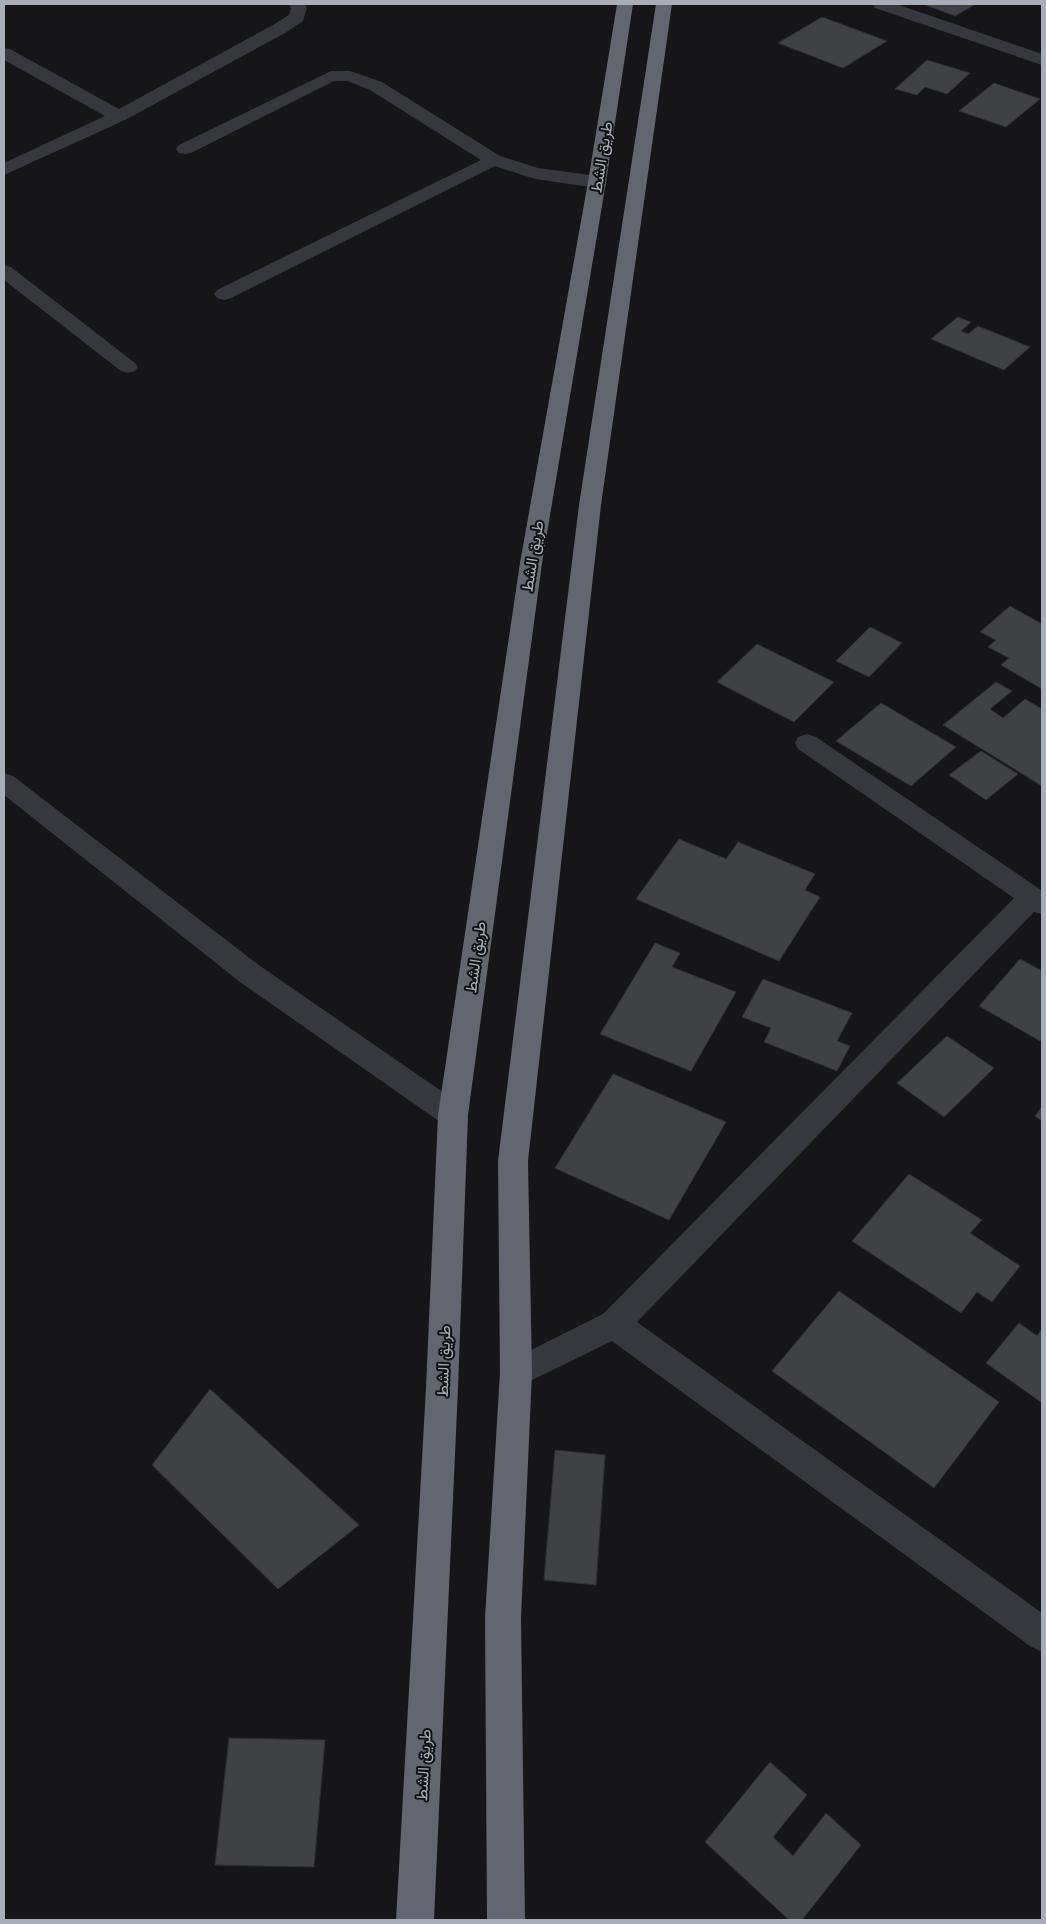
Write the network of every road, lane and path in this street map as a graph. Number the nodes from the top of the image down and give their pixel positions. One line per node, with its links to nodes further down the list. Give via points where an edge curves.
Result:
1 (297, 4): 7 (street, via 297,17 279,29)
2 (625, 4): 11 (highway, طريق الشط)
3 (664, 4): 20 (highway, via 590,505 513,1161)
4 (881, 4): 6 (street)
5 (4, 53): 7 (street)
6 (1042, 60)
7 (119, 116): 10 (street)
8 (185, 149): 9 (street, via 331,76 350,76 376,86)
9 (494, 160): 11 (street, via 535,173); 13 (street)
10 (4, 170)
11 (597, 182): 18 (highway, طريق الشط, via 531,562)
12 (4, 271): 14 (street)
13 (224, 294)
14 (128, 367)
15 (807, 742): 17 (street)
16 (4, 782): 18 (street, via 250,974)
17 (1037, 900): 19 (street)
18 (453, 1115): 23 (highway, طريق الشط)
19 (614, 1324): 20 (street); 21 (street)
20 (516, 1373): 22 (highway, via 504,1618)
21 (1042, 1634)
22 (509, 1917)
23 (415, 1920)

